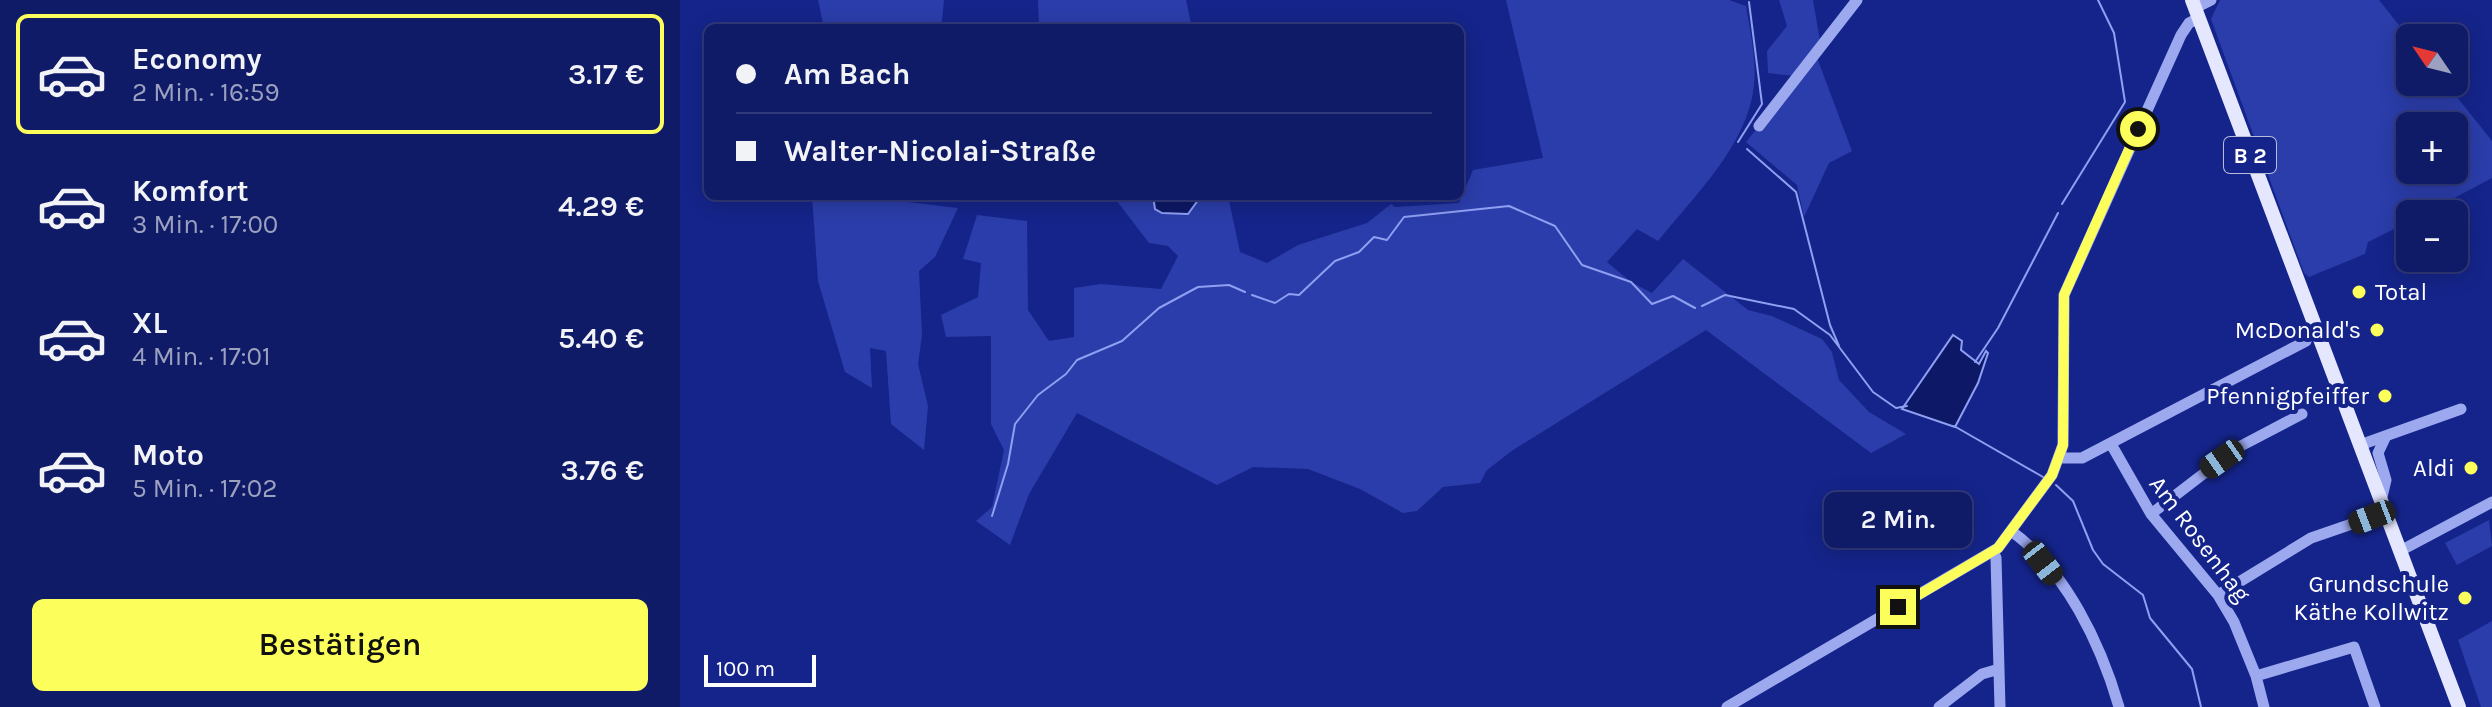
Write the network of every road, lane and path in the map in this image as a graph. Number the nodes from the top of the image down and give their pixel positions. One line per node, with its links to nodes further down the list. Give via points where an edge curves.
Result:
1 (1857, 0): 4 (street)
2 (2211, 0): 3 (street)
3 (2195, 9): 10 (main road, B 2); 11 (street, via 2066,288)
4 (1759, 126)
5 (2306, 341): 9 (street)
6 (2461, 409): 8 (street)
7 (2302, 414): 14 (street, via 2237,448)
8 (2386, 436): 10 (street); 12 (street, via 2378,453 2386,480)
9 (2111, 444): 11 (street, via 2082,458); 14 (street, Am Rosenhag)
10 (2360, 445): 12 (main road, B 2)
11 (2060, 458): 16 (street)
12 (2381, 501): 18 (main road, B 2)
13 (2492, 502): 18 (street)
14 (2151, 514): 19 (street, Am Rosenhag)
15 (2372, 517): 19 (street, via 2311,538)
16 (2011, 531): 17 (street); 25 (street, via 2079,612)
17 (1993, 551): 20 (street); 22 (street)
18 (2400, 551): 28 (main road, B 2)
19 (2218, 595): 21 (street, Am Rosenhag)
20 (1999, 669): 23 (street, via 1982,674); 24 (street)
21 (2256, 676): 26 (street, Am Rosenhag); 27 (street, via 2354,647)
22 (1727, 707)
23 (1939, 707)
24 (2000, 707)
25 (2119, 707)
26 (2264, 707)
27 (2375, 707)
28 (2459, 707)

